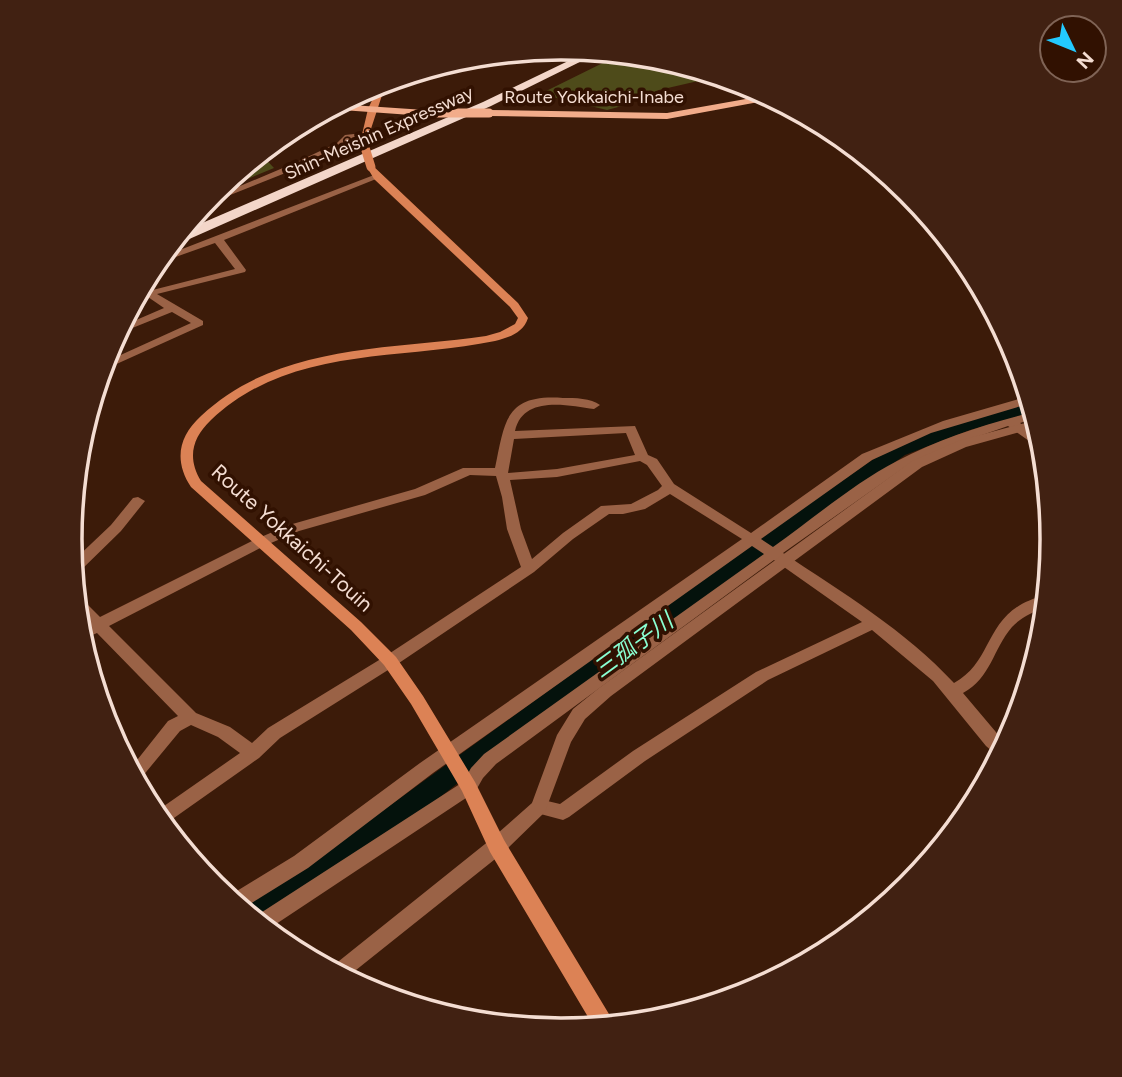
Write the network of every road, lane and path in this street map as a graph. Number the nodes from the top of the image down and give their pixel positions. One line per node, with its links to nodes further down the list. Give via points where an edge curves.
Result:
1 (548, 60): 10 (highway)
2 (562, 60): 10 (highway, Shin-Meishin Expressway)
3 (579, 61): 9 (highway, Shin-Meishin Expressway)
4 (587, 61): 9 (highway)
5 (377, 96): 8 (main road)
6 (754, 100): 9 (main road, Route Yokkaichi-Inabe, via 667,116)
7 (351, 108): 8 (main road, Route Yokkaichi-Inabe)
8 (372, 109): 10 (main road, Route Yokkaichi-Inabe); 11 (main road)
9 (488, 109): 10 (main road, Route Yokkaichi-Inabe, bridge); 15 (highway, Shin-Meishin Expressway)
10 (429, 117): 14 (highway, Shin-Meishin Expressway)
11 (363, 138): 12 (main road, Route Yokkaichi-Touin, bridge); 13 (street, via 343,139 340,145)
12 (374, 172): 16 (street); 34 (main road, Route Yokkaichi-Touin, via 523,318 520,326 496,337 297,367 236,391 207,414 191,433 186,470)
13 (228, 194)
14 (205, 219)
15 (193, 233)
16 (216, 239): 17 (street); 18 (street, via 241,270)
17 (175, 255)
18 (150, 293): 19 (street)
19 (172, 308): 20 (street); 21 (street, via 199,323)
20 (132, 326)
21 (116, 361)
22 (1020, 402): 33 (street, via 896,442 867,457)
23 (594, 405): 27 (street, via 544,402 525,407 512,420)
24 (1025, 419): 26 (street)
25 (1026, 424): 26 (street)
26 (1014, 425): 28 (street); 35 (street, via 917,464)
27 (510, 435): 29 (street, via 631,429); 30 (street)
28 (1029, 435)
29 (642, 457): 30 (street, via 556,473); 31 (street, via 652,462)
30 (501, 474): 34 (street, via 468,471 420,492); 37 (street)
31 (669, 486): 33 (street); 37 (street, via 659,499 618,511 606,509)
32 (138, 501): 36 (street)
33 (751, 538): 35 (street); 47 (street)
34 (259, 542): 41 (street); 43 (main road, Route Yokkaichi-Touin)
35 (780, 556): 40 (street); 50 (street, via 490,760); 51 (street, via 579,714 563,740)
36 (83, 561)
37 (529, 569): 43 (street)
38 (1035, 605): 44 (street, via 1015,614 972,683)
39 (88, 614): 41 (street)
40 (874, 622): 44 (street); 51 (street, via 762,676 563,811)
41 (99, 625): 42 (street); 45 (street)
42 (91, 629)
43 (390, 661): 47 (main road, Route Yokkaichi-Touin); 48 (street, via 274,733)
44 (953, 691): 46 (street)
45 (190, 718): 48 (street, via 224,732); 49 (street, via 174,726)
46 (995, 742)
47 (448, 751): 50 (main road, Route Yokkaichi-Touin); 54 (street, via 329,844)
48 (253, 753): 52 (street)
49 (141, 768)
50 (468, 785): 53 (main road, Route Yokkaichi-Touin); 55 (street)
51 (539, 807): 53 (street)
52 (168, 812)
53 (497, 846): 56 (street); 57 (main road, Route Yokkaichi-Touin)
54 (243, 897)
55 (268, 918)
56 (346, 966)
57 (599, 1015)

